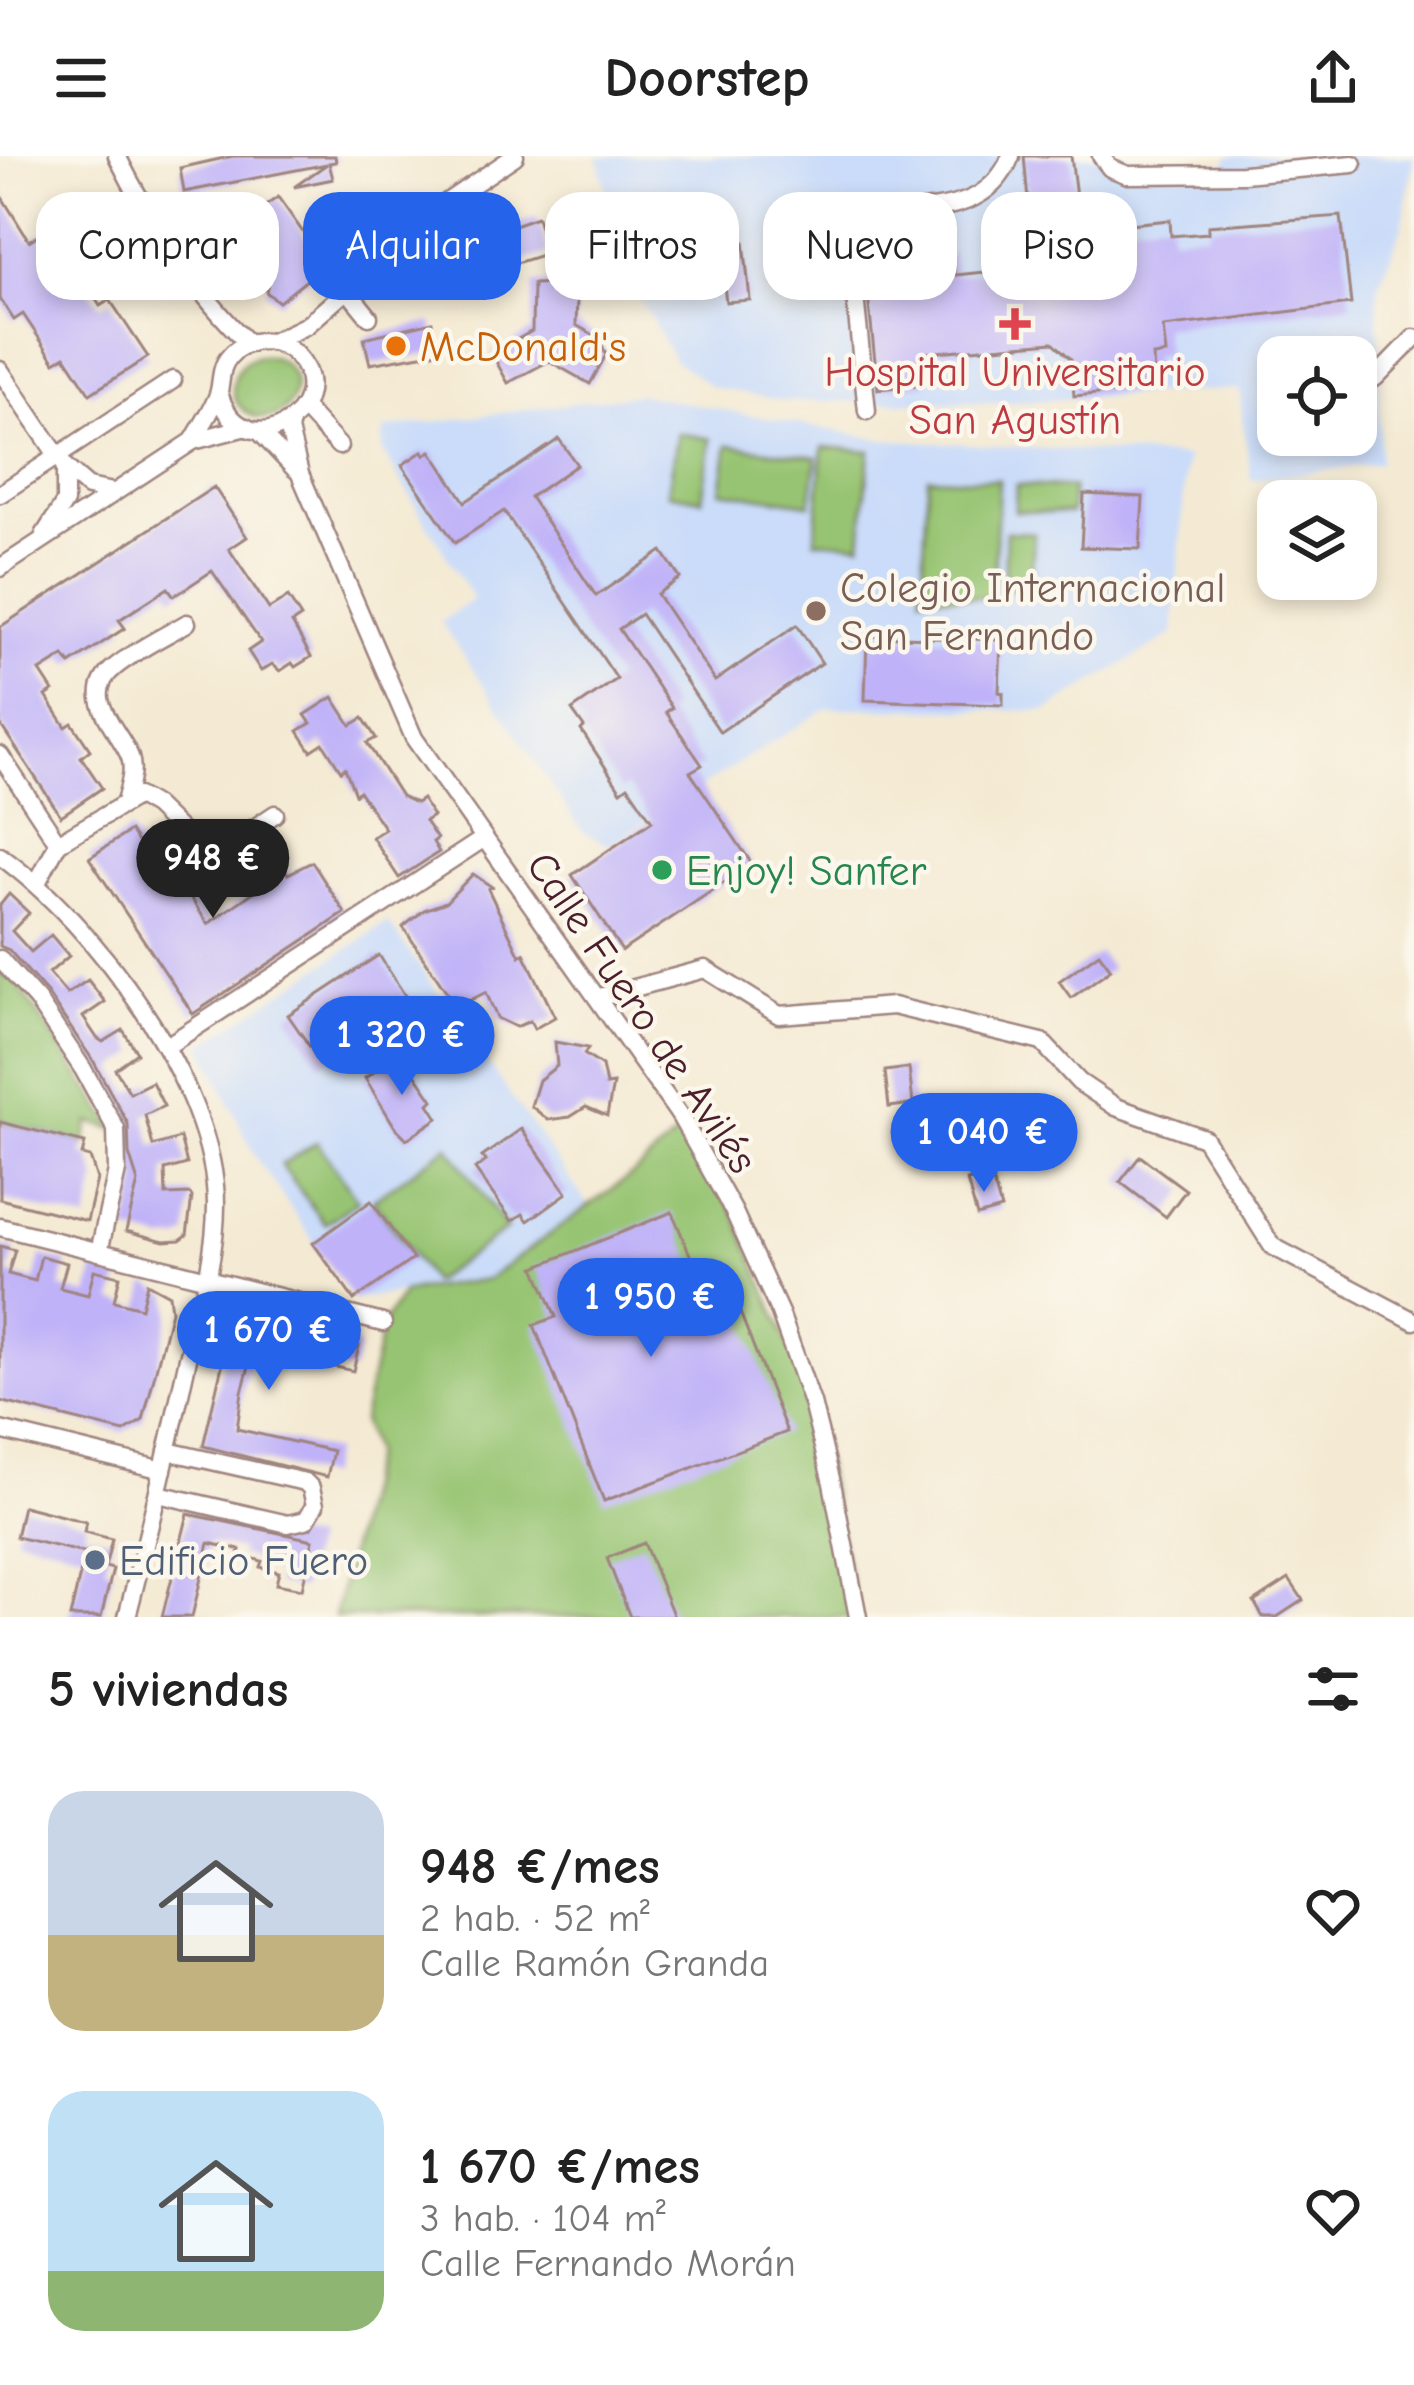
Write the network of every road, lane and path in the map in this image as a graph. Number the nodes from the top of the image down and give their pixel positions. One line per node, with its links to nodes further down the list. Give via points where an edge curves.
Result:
1 (116, 156): 10 (street)
2 (515, 156): 6 (street)
3 (1011, 156): 22 (street, via 1003,178 974,199 854,218 849,238)
4 (1101, 156): 5 (street, via 1128,175)
5 (1352, 164)
6 (462, 192)
7 (336, 300): 11 (street)
8 (355, 300): 9 (street)
9 (369, 316)
10 (224, 320): 14 (street); 15 (street)
11 (307, 325): 13 (street); 16 (street)
12 (1414, 338): 18 (street)
13 (272, 342): 14 (street); 16 (street)
14 (249, 344): 15 (street)
15 (230, 356): 20 (street)
16 (299, 358): 21 (street, via 309,385)
17 (0, 370): 27 (street)
18 (1377, 376)
19 (173, 380): 27 (street)
20 (219, 392): 24 (street, via 229,415); 25 (street)
21 (303, 407): 23 (street); 26 (street)
22 (867, 411)
23 (291, 422): 24 (street); 28 (street, Calle Fuero de Avilés)
24 (253, 429): 25 (street); 28 (street, Calle Fuero de Avilés)
25 (194, 441): 29 (street)
26 (339, 446)
27 (62, 462): 29 (street, via 88,487); 30 (street); 31 (street, via 65,502)
28 (300, 475): 37 (street, Calle Fuero de Avilés, via 414,738)
29 (113, 492): 31 (street)
30 (0, 494)
31 (41, 541): 32 (street)
32 (0, 568)
33 (187, 622): 35 (street, via 113,668 98,693 131,759)
34 (0, 755): 38 (street)
35 (125, 803): 36 (street, via 137,796 155,806 209,858); 38 (street)
36 (275, 814)
37 (483, 839): 42 (street, Calle Fuero de Avilés); 43 (street)
38 (58, 842): 40 (street)
39 (0, 856): 40 (street)
40 (37, 883): 43 (street, via 110,964)
41 (0, 959): 45 (street, via 58,1030 116,1129 117,1171)
42 (600, 998): 47 (street, via 705,969 779,1015 893,1006 1042,1042 1078,1082 1116,1107 1204,1138 1271,1246); 53 (street, Calle Fuero de Avilés, via 686,1126 780,1313 812,1403)
43 (167, 1046): 46 (street, via 212,1168)
44 (0, 1227): 45 (street)
45 (99, 1252): 46 (street)
46 (206, 1280): 48 (street); 50 (street)
47 (1414, 1321)
48 (383, 1323)
49 (0, 1430): 50 (street)
50 (165, 1461): 51 (street); 51 (street, via 305,1482 315,1505 306,1520 288,1524)
51 (158, 1494): 52 (street)
52 (127, 1617)
53 (858, 1617)

